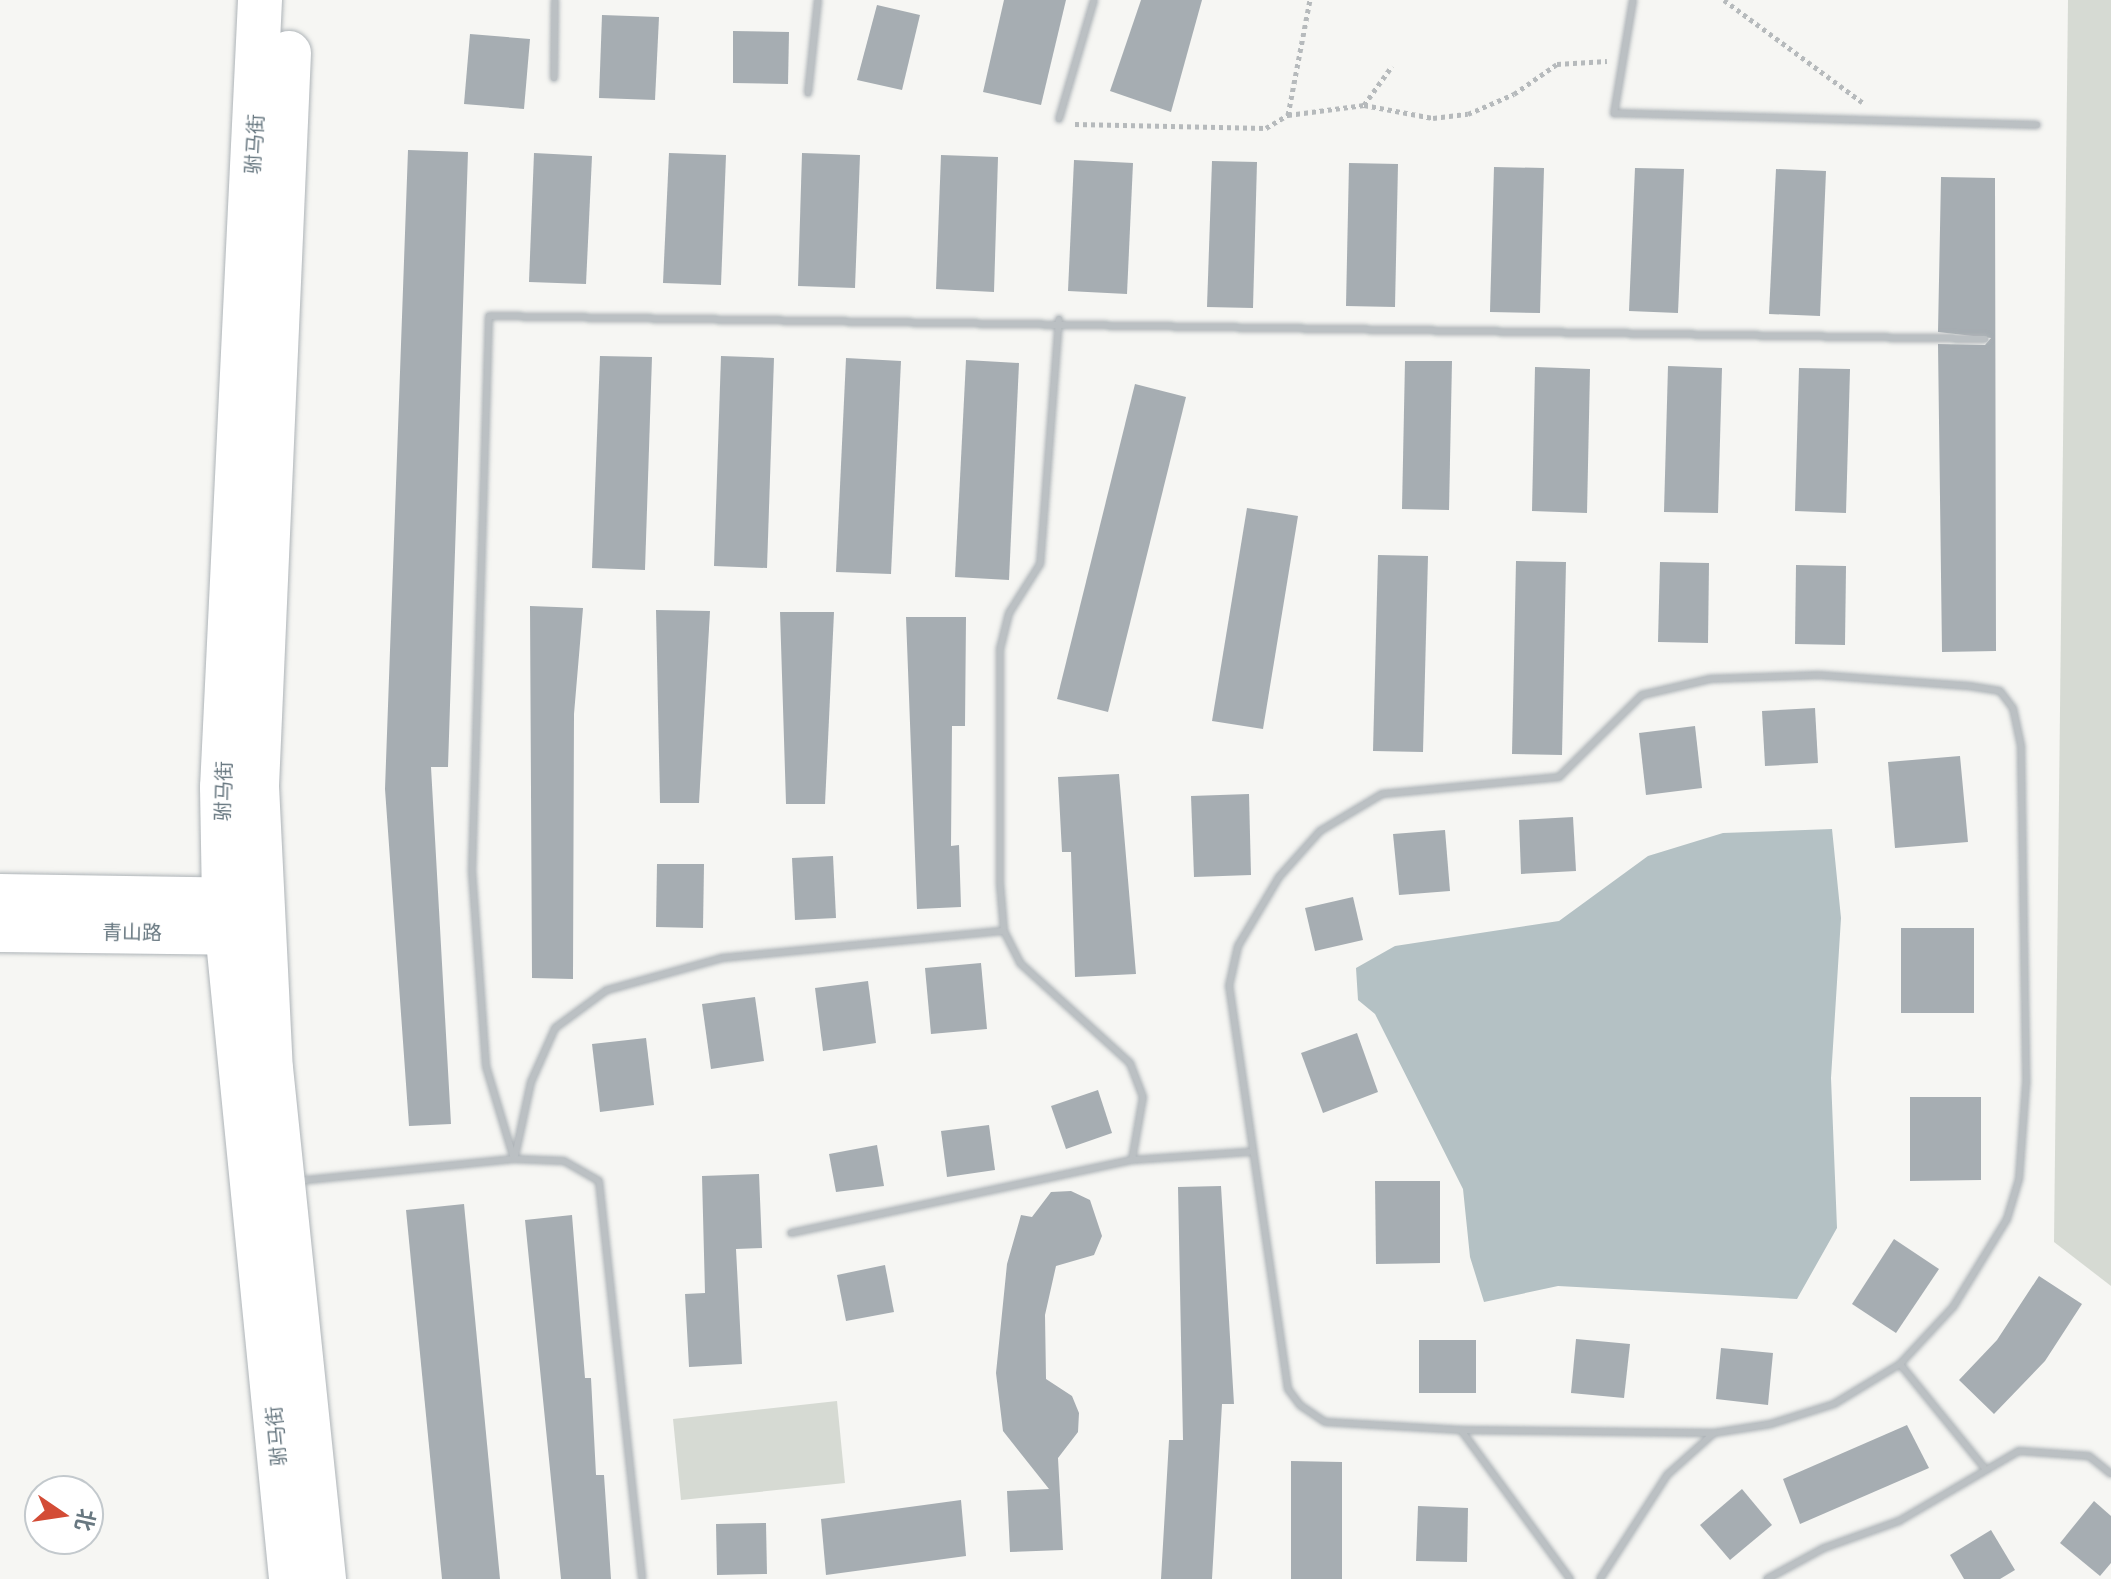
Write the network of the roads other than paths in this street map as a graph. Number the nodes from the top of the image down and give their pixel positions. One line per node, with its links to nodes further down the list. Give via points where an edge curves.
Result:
1 (260, 0): 14 (main road, 驸马街, via 222,787)
2 (291, 0): 14 (main road, 驸马街, via 257,786)
3 (555, 0): 7 (lane)
4 (818, 0): 8 (lane)
5 (1094, 0): 9 (lane)
6 (1633, 0): 10 (lane, via 1614,113)
7 (554, 78)
8 (808, 93)
9 (1059, 119)
10 (2037, 125)
11 (1059, 319): 12 (lane); 16 (lane, via 1040,564 1009,613 1000,648); 18 (lane, via 489,316 472,871 486,1066)
12 (1985, 339)
13 (0, 896): 14 (main road, 青山路)
14 (244, 917): 15 (main road, 青山路); 20 (main road, 驸马街)
15 (0, 930)
16 (1004, 931): 18 (lane, via 722,958 607,990 555,1028 531,1082); 19 (lane, via 1020,963 1086,1015 1130,1063 1143,1097)
17 (1249, 1152): 19 (lane); 22 (lane, via 1229,986 1238,946 1279,877 1320,831 1357,805 1382,794 1559,777 1642,695 1710,679 1818,675 2000,691 2013,708 2021,747 2026,1084 2019,1179 2007,1219 1953,1307); 23 (lane, via 1288,1389 1300,1405 1325,1422)
18 (514, 1159): 20 (lane); 29 (lane, via 564,1161 599,1181)
19 (1132, 1160): 21 (lane)
20 (267, 1184): 27 (main road, 驸马街); 28 (main road, 驸马街)
21 (791, 1233)
22 (1900, 1364): 24 (lane, via 1834,1404); 25 (lane)
23 (1461, 1430): 24 (lane); 30 (lane)
24 (1714, 1433): 31 (lane, via 1667,1475)
25 (1983, 1466): 26 (lane, via 2019,1451 2058,1449 2089,1456); 32 (lane, via 1899,1521)
26 (2111, 1474)
27 (291, 1579)
28 (324, 1579)
29 (642, 1579)
30 (1570, 1579)
31 (1600, 1579)
32 (1767, 1579)

